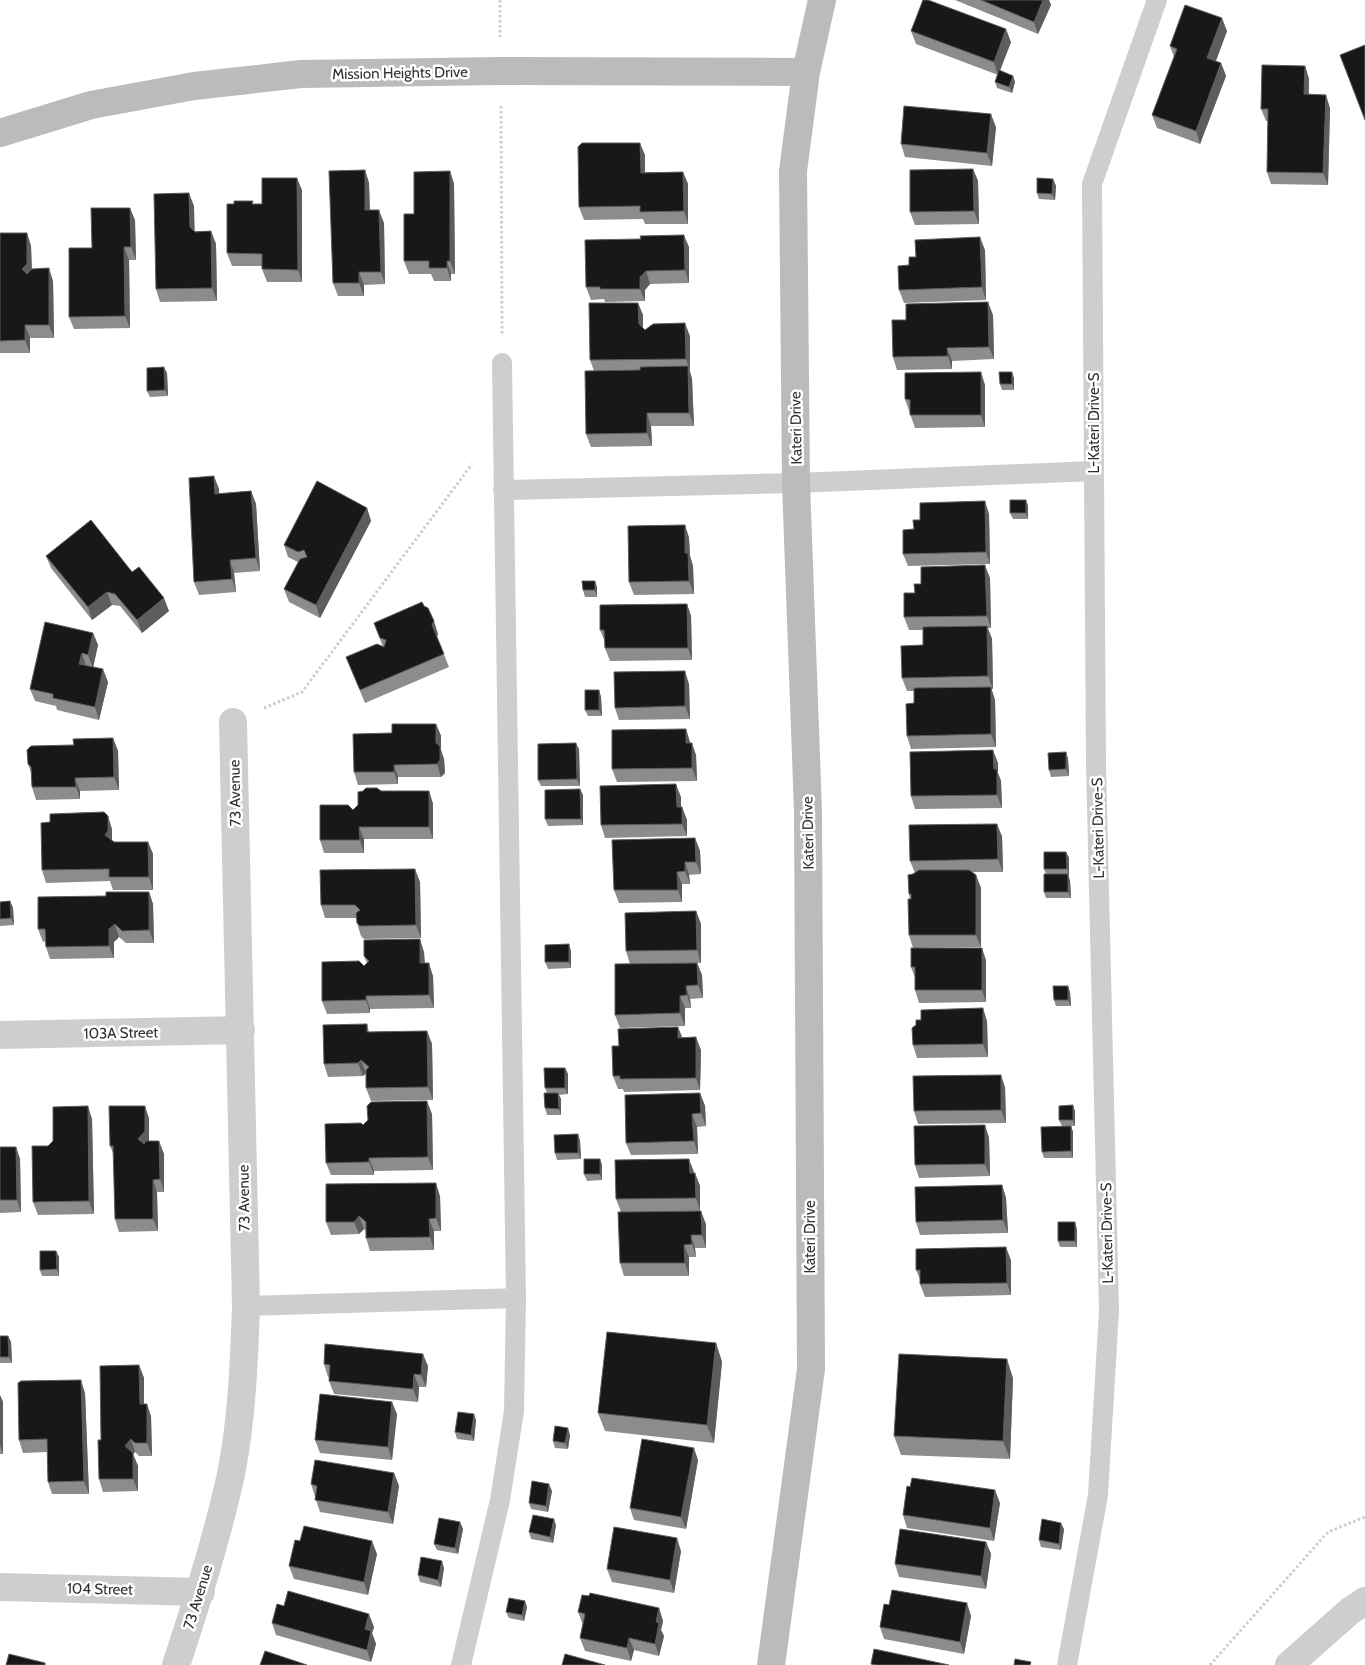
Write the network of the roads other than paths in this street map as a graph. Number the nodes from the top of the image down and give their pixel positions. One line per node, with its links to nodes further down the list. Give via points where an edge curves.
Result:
1 (822, 0): 3 (street, Kateri Drive)
2 (1157, 0): 6 (lane, L-Kateri Drive-S, via 1092,184)
3 (806, 72): 4 (street, Mission Heights Drive, via 301,74 194,86 91,105); 7 (street, Kateri Drive, via 793,171)
4 (0, 133)
5 (502, 363): 8 (lane)
6 (1094, 471): 7 (lane); 20 (lane, L-Kateri Drive-S, via 1096,764 1109,1311 1098,1495)
7 (796, 482): 8 (lane); 19 (street, Kateri Drive, via 808,812 811,1369)
8 (503, 490): 12 (lane)
9 (233, 722): 10 (street, 73 Avenue)
10 (241, 1030): 11 (street, 103A Street); 13 (street, 73 Avenue)
11 (0, 1035)
12 (516, 1298): 13 (lane); 18 (lane, via 514,1411 500,1500)
13 (246, 1306): 15 (street, 73 Avenue, via 240,1415 217,1536)
14 (0, 1587): 15 (street, 104 Street)
15 (201, 1592): 17 (street, 73 Avenue)
16 (1365, 1601): 21 (street)
17 (176, 1665)
18 (461, 1665)
19 (771, 1665)
20 (1067, 1665)
21 (1289, 1665)

